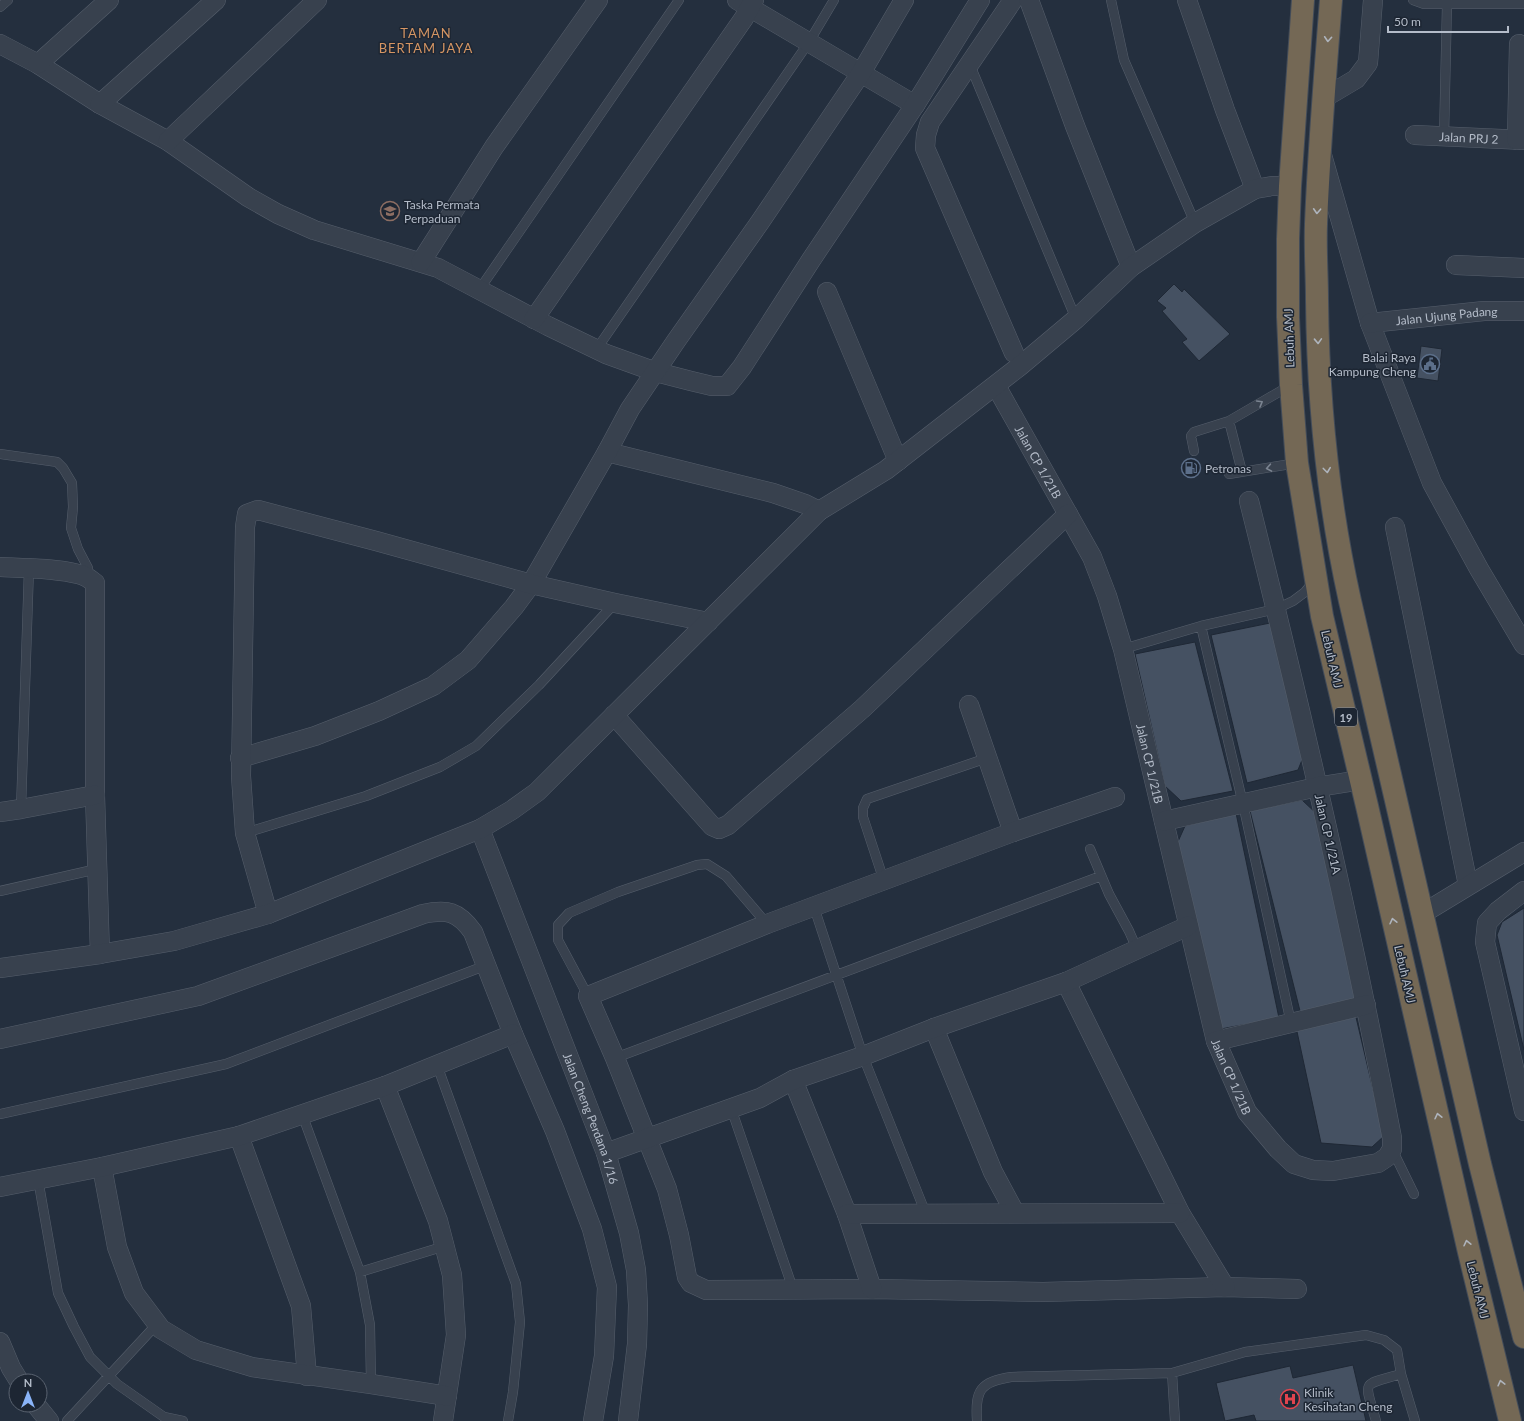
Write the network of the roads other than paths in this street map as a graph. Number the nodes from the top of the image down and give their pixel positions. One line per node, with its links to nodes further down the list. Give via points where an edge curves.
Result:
1 (8, 0): 21 (lane)
2 (109, 0): 25 (street)
3 (216, 0): 29 (street)
4 (317, 0): 34 (street)
5 (598, 0): 39 (street, via 494,147)
6 (679, 0): 43 (lane)
7 (834, 0): 22 (lane)
8 (904, 0): 27 (street)
9 (980, 0): 30 (street)
10 (1013, 0): 26 (street)
11 (1029, 0): 41 (street)
12 (1111, 0): 38 (lane, via 1124,60)
13 (1187, 0): 37 (street)
14 (1303, 0): 36 (highway, Lebuh AMJ / 19)
15 (1331, 0): 28 (highway, 19, one-way to 28)
16 (1373, 0): 28 (street, via 1368,63 1356,79)
17 (1413, 0): 19 (lane, via 1424,4)
18 (747, 2): 22 (street); 46 (street)
19 (1447, 4): 20 (lane); 32 (lane)
20 (1524, 4)
21 (0, 7)
22 (809, 42): 27 (street); 49 (lane)
23 (0, 44): 25 (street)
24 (1519, 44): 33 (street)
25 (38, 64): 29 (street)
26 (970, 65): 47 (lane); 50 (street, via 930,122 925,148)
27 (861, 73): 30 (street); 51 (street)
28 (1324, 98): 35 (highway, 19)
29 (100, 104): 34 (street)
30 (916, 105): 51 (street, via 727,386 712,386)
31 (1415, 135): 32 (street, Jalan PRJ 2)
32 (1444, 137): 33 (street, Jalan PRJ 2)
33 (1521, 140)
34 (168, 142): 39 (street, via 278,214 314,230)
35 (1320, 149): 48 (street); 102 (highway, 19, one-way to 102, via 1316,225 1317,339 1328,478 1343,572)
36 (1290, 186): 37 (street); 52 (highway, Lebuh AMJ / 19, via 1288,317)
37 (1255, 189): 38 (street)
38 (1195, 223): 41 (street)
39 (421, 262): 43 (street)
40 (1456, 265): 42 (street)
41 (1131, 267): 47 (street)
42 (1524, 268)
43 (479, 290): 46 (street)
44 (827, 292): 58 (street)
45 (1524, 311): 48 (street, Jalan Ujung Padang, via 1484,311)
46 (534, 319): 49 (street)
47 (1076, 319): 53 (street)
48 (1370, 323): 75 (street, via 1432,483)
49 (596, 350): 51 (street)
50 (1014, 353)
51 (656, 372): 56 (street, via 630,409)
52 (1291, 385): 54 (lane, one-way to 52); 59 (highway, Lebuh AMJ / 19)
53 (996, 386): 58 (street); 64 (street, Jalan CP 1/21B)
54 (1229, 421): 55 (lane, via 1194,432 1191,436); 60 (lane)
55 (1194, 451)
56 (607, 452): 63 (street, via 773,493); 70 (street)
57 (0, 454): 68 (lane, via 57,462 63,468 72,483 71,528 88,568)
58 (898, 461): 63 (street)
59 (1297, 463): 60 (lane, one-way to 60); 69 (highway, Lebuh AMJ / 19)
60 (1242, 472): 61 (lane)
61 (1229, 474)
62 (1249, 501): 72 (street, Jalan CP 1/21A)
63 (819, 511): 73 (street)
64 (1068, 514): 76 (street, Jalan CP 1/21B, via 1092,557); 78 (street, via 862,709 734,820 719,829 712,826)
65 (1395, 527): 97 (street)
66 (0, 567): 67 (street)
67 (28, 568): 68 (street, via 79,574); 86 (lane)
68 (88, 578): 83 (street, via 95,583)
69 (1316, 579): 72 (lane, via 1293,602); 81 (highway, Lebuh AMJ / 19, via 1322,616)
70 (531, 584): 71 (street); 79 (street, via 468,660 433,686 315,736); 79 (street, via 258,510 247,514)
71 (615, 603): 73 (street); 91 (lane, via 539,685 476,746 440,767 373,793)
72 (1276, 609): 74 (lane); 82 (street, Jalan CP 1/21A)
73 (708, 622): 78 (street)
74 (1201, 626): 76 (lane); 85 (lane)
75 (1524, 645)
76 (1123, 649): 88 (street, Jalan CP 1/21B)
77 (969, 705): 80 (street)
78 (614, 715): 89 (street, via 537,792)
79 (240, 758): 91 (street)
80 (988, 758): 90 (street); 96 (lane, via 867,799 863,817)
81 (1360, 780): 82 (street); 167 (highway, Lebuh AMJ / 19, one-way to 81)
82 (1317, 787): 85 (street); 112 (street, Jalan CP 1/21A)
83 (95, 795): 86 (street); 94 (street)
84 (1115, 796): 90 (street)
85 (1243, 804): 88 (street); 113 (lane)
86 (21, 809): 87 (street)
87 (0, 812)
88 (1164, 821): 104 (street, Jalan CP 1/21B)
89 (480, 830): 101 (street); 130 (street, Jalan Cheng Perdana 1/16)
90 (1013, 832): 96 (street)
91 (245, 833): 101 (street)
92 (1090, 849): 95 (lane)
93 (1524, 852): 97 (street)
94 (97, 869): 98 (lane); 106 (street)
95 (1102, 876): 105 (lane); 109 (lane)
96 (884, 881): 100 (street)
97 (1468, 885): 102 (street)
98 (0, 890)
99 (1524, 891): 124 (street, via 1487,923 1485,942)
100 (814, 907): 103 (street); 109 (lane)
101 (268, 914): 106 (street, via 174,941)
102 (1422, 914): 146 (highway, 19, via 1480,1164)
103 (767, 924): 111 (street); 111 (lane, via 726,876 707,864 697,865 618,892 569,913 558,925 558,940)
104 (1188, 926): 105 (street); 117 (street, Jalan CP 1/21B)
105 (1137, 949): 110 (street)
106 (100, 954): 108 (street)
107 (487, 965): 115 (street); 116 (street, via 473,932 465,921 453,913 438,911 423,914 198,996); 125 (lane, via 226,1064)
108 (0, 968)
109 (837, 975): 118 (lane); 119 (lane)
110 (1066, 982): 114 (street); 136 (street)
111 (588, 996): 119 (street)
112 (1366, 1005): 113 (street); 129 (street, Jalan CP 1/21A)
113 (1291, 1023): 117 (street)
114 (934, 1028): 118 (street); 135 (street, via 993,1172)
115 (514, 1034): 120 (street); 161 (street, via 555,1131 592,1229 607,1287 604,1356)
116 (0, 1039)
117 (1216, 1041): 129 (street, Jalan CP 1/21B, via 1247,1112 1294,1164 1313,1170 1333,1171 1378,1163 1387,1157)
118 (863, 1056): 121 (street); 138 (lane)
119 (615, 1058): 128 (street)
120 (437, 1065): 122 (street); 160 (lane, via 516,1284 520,1322 514,1392)
121 (793, 1080): 123 (street, via 760,1098); 137 (street)
122 (385, 1086): 126 (street); 139 (street, via 438,1221)
123 (731, 1108): 128 (street); 142 (lane)
124 (1524, 1111)
125 (0, 1114)
126 (302, 1114): 127 (street); 140 (lane)
127 (239, 1136): 131 (street); 152 (street, via 301,1306)
128 (647, 1138): 130 (street); 142 (street, via 667,1189 679,1235 684,1269 691,1283 706,1290)
129 (1392, 1149): 134 (lane)
130 (606, 1153): 162 (street, Jalan Cheng Perdana 1/16, via 629,1233 636,1270 637,1344)
131 (102, 1167): 132 (street); 145 (street, via 117,1247 134,1294)
132 (38, 1179): 133 (street); 151 (lane, via 58,1293 90,1357)
133 (0, 1187)
134 (1414, 1194)
135 (1015, 1213): 136 (street); 138 (street)
136 (1180, 1213): 141 (street)
137 (848, 1214): 138 (street); 143 (street)
138 (926, 1214)
139 (445, 1246): 140 (lane); 154 (street, via 452,1275 456,1335)
140 (360, 1272): 153 (lane, via 370,1325)
141 (1225, 1287): 143 (street, via 1043,1292); 144 (street)
142 (793, 1289): 143 (street)
143 (872, 1289)
144 (1297, 1289)
145 (157, 1324): 151 (lane); 152 (street, via 196,1350 252,1368)
146 (1524, 1337)
147 (0, 1342): 148 (street)
148 (14, 1373)
149 (1172, 1373): 150 (lane, via 1245,1352 1366,1335 1384,1340 1397,1350); 163 (lane, via 1011,1376 994,1380 983,1387 976,1402); 164 (lane)
150 (1402, 1374): 165 (lane, via 1372,1382 1368,1386 1367,1392); 166 (lane)
151 (108, 1375): 157 (lane); 158 (lane, via 164,1417)
152 (307, 1376): 153 (street)
153 (371, 1384): 154 (street)
154 (447, 1396): 159 (street)
155 (42, 1413): 156 (street)
156 (49, 1421)
157 (67, 1421)
158 (183, 1421)
159 (443, 1421)
160 (508, 1421)
161 (594, 1421)
162 (628, 1421)
163 (977, 1421)
164 (1174, 1421)
165 (1376, 1421)
166 (1414, 1421)
167 (1510, 1421)

